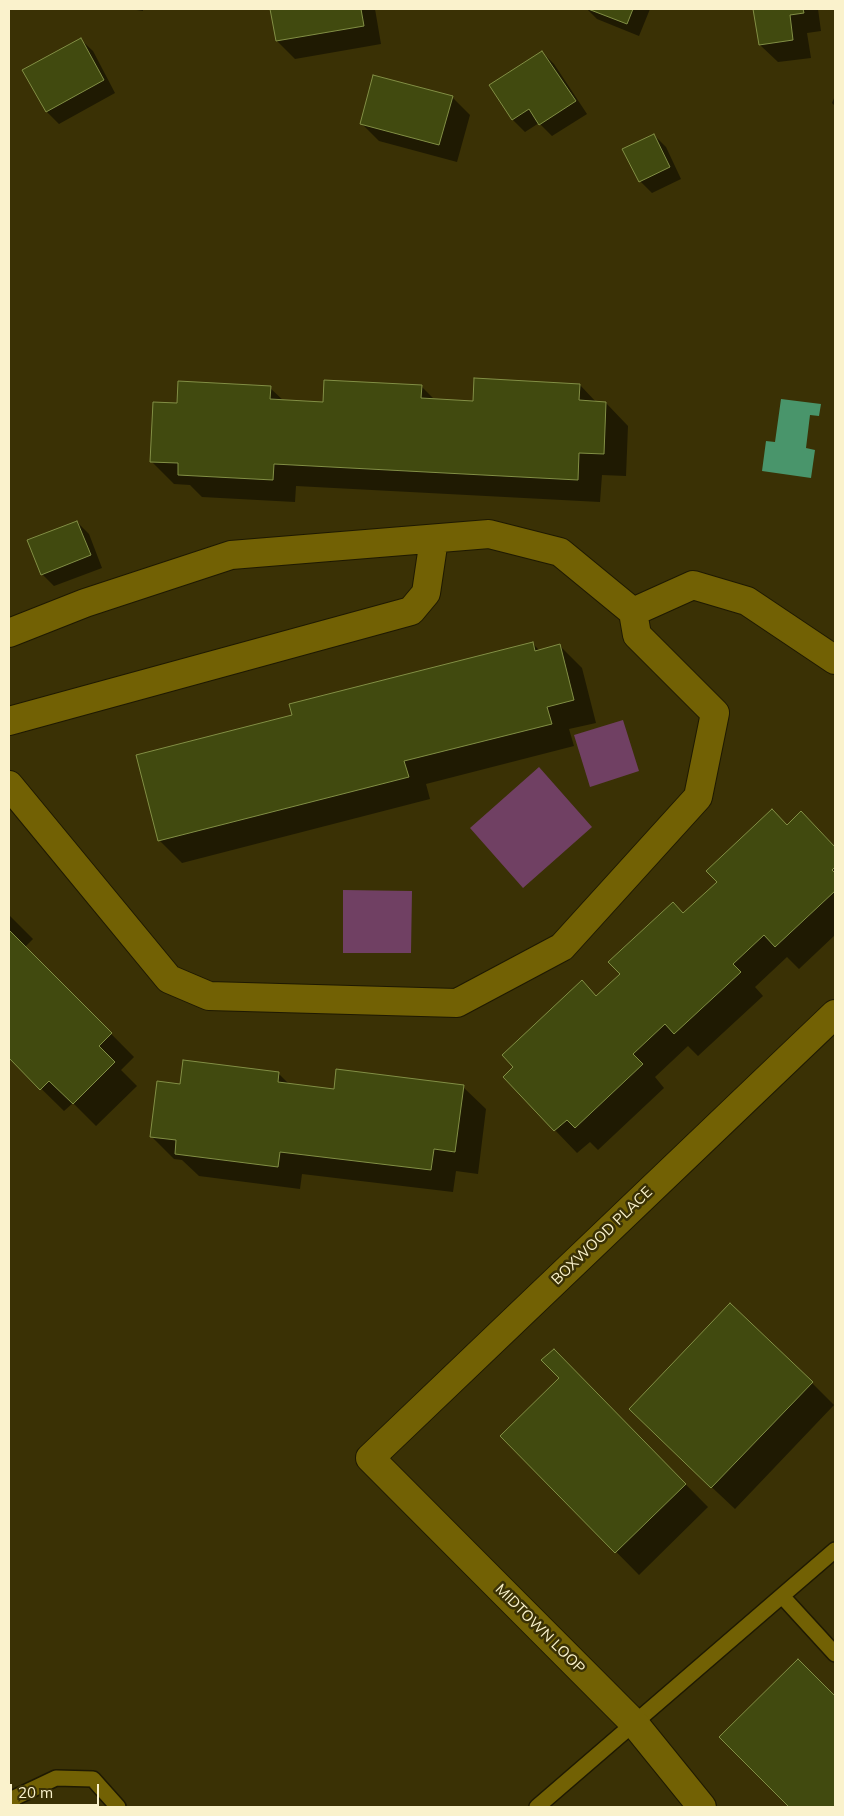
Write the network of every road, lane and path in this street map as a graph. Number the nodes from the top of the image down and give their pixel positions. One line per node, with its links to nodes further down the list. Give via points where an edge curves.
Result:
1 (434, 539): 2 (street, via 489,534 560,552); 3 (street, via 231,555 85,603); 5 (street, via 426,593 411,611)
2 (633, 612): 4 (street, via 693,585 747,601); 6 (street, via 637,635 715,713 698,797 562,948 457,1003 209,996 169,979)
3 (9, 633)
4 (835, 660)
5 (9, 721)
6 (9, 785)
7 (835, 1014): 8 (street, BOXWOOD PLACE)
8 (370, 1458): 12 (street, MIDTOWN LOOP)
9 (835, 1550): 10 (lane)
10 (782, 1596): 11 (lane); 12 (lane)
11 (835, 1654)
12 (634, 1723): 15 (lane); 16 (street, MIDTOWN LOOP)
13 (9, 1803): 14 (lane, via 56,1778 93,1779)
14 (118, 1807)
15 (537, 1807)
16 (702, 1807)

